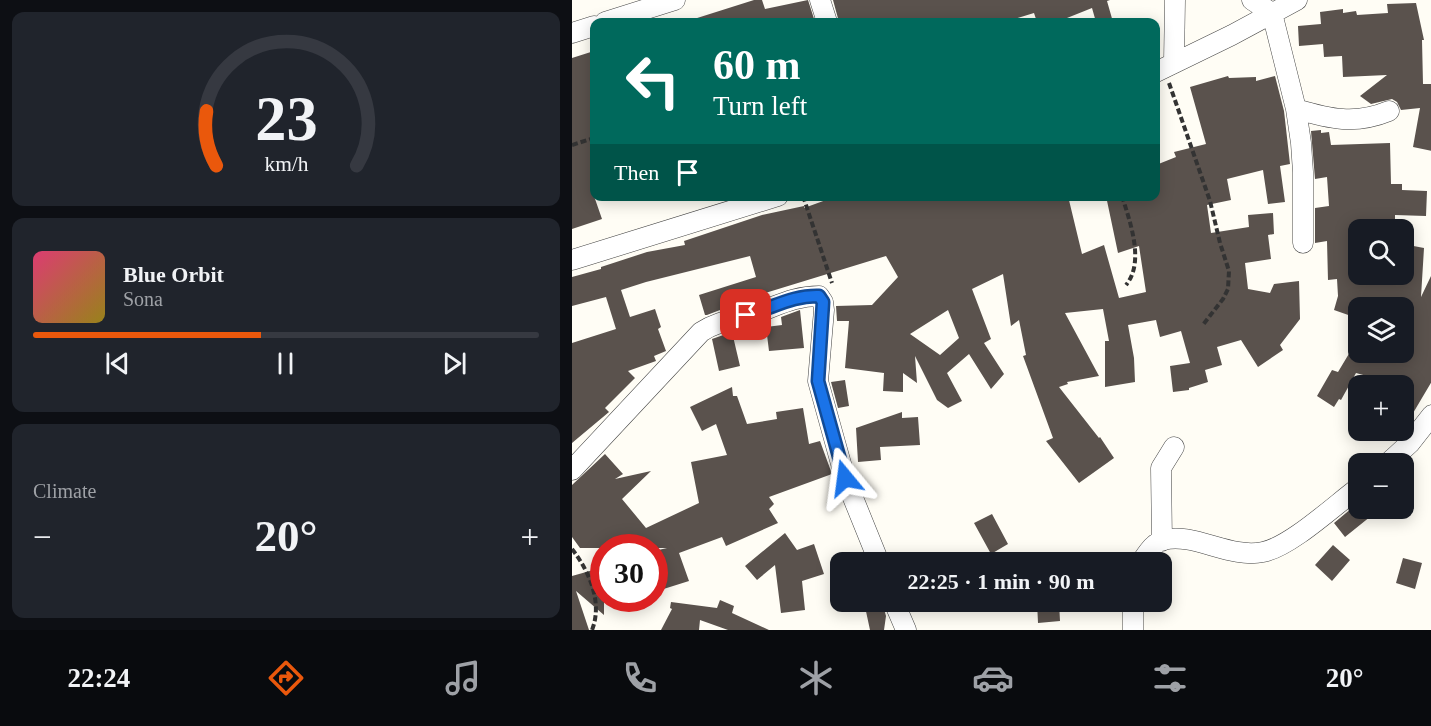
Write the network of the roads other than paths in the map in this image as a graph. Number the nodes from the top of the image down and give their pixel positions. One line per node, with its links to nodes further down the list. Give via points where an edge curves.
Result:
1 (675, 0): 7 (street)
2 (820, 0): 8 (street)
3 (1175, 0): 11 (street)
4 (1252, 0): 6 (street)
5 (1297, 0): 6 (street)
6 (1272, 13): 11 (street); 12 (street)
7 (618, 18)
8 (826, 18)
9 (590, 27): 10 (street)
10 (572, 33)
11 (1164, 68)
12 (1296, 109): 13 (street, via 1324,117 1361,120); 15 (street, via 1303,172)
13 (1389, 111)
14 (762, 201): 16 (street)
15 (1303, 243)
16 (572, 260)
17 (1432, 416): 19 (street)
18 (1174, 447): 22 (street, via 1161,468)
19 (1399, 453)
20 (572, 470): 23 (street, via 690,342 713,324 781,302 819,296 823,302 818,381 845,478)
21 (1348, 495): 22 (street, via 1281,545 1265,552 1230,552 1191,541)
22 (1162, 541): 24 (street)
23 (875, 552)
24 (1147, 552)
25 (898, 612): 27 (street)
26 (1133, 612): 28 (street)
27 (906, 630)
28 (1133, 630)

